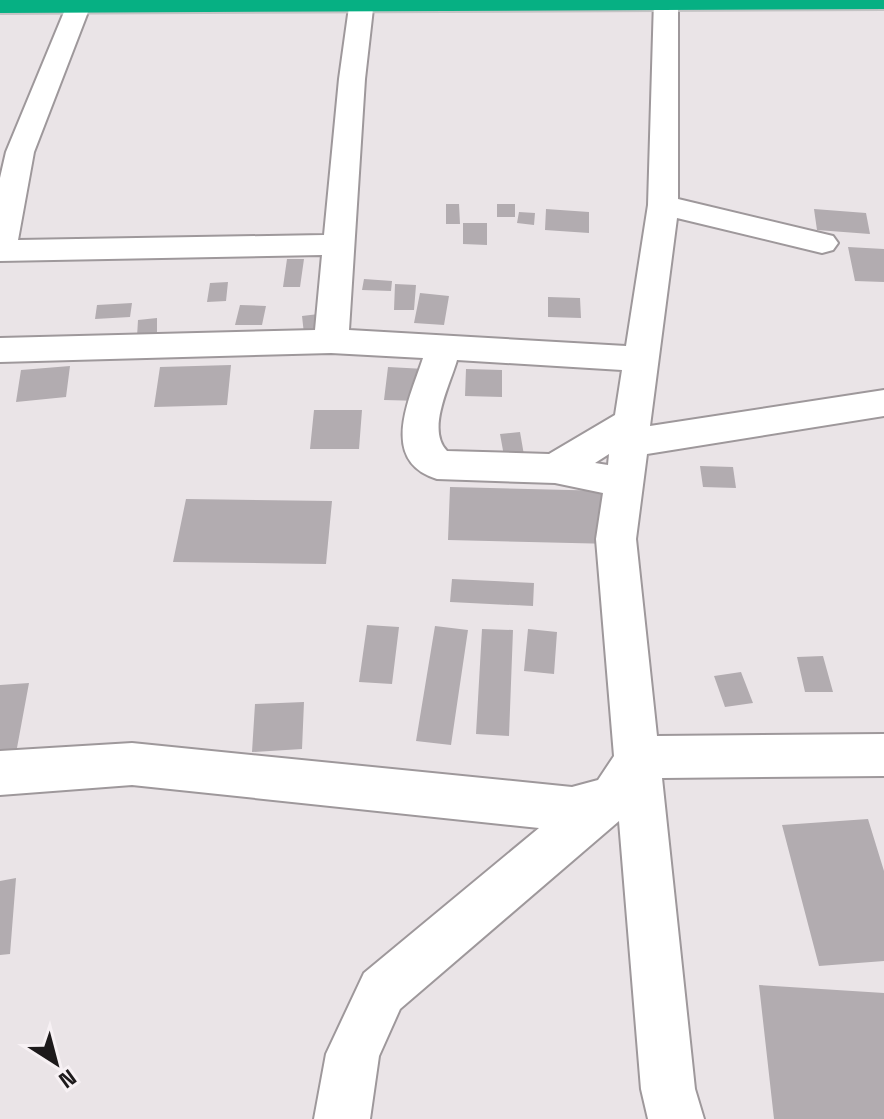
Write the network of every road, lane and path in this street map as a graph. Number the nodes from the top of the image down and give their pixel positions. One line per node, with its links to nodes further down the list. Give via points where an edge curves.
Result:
1 (362, 1): 2 (highway); 4 (highway); 8 (street)
2 (666, 1): 3 (highway); 6 (street)
3 (884, 1)
4 (79, 4): 5 (highway); 9 (street, via 20,152)
5 (0, 5)
6 (663, 205): 7 (street); 13 (street)
7 (822, 243)
8 (338, 245): 9 (street); 10 (street)
9 (0, 251)
10 (331, 341): 11 (street); 12 (street)
11 (443, 349): 13 (street); 16 (street, via 419,429 423,450 437,465)
12 (0, 350)
13 (639, 359): 15 (street)
14 (884, 403): 15 (street)
15 (630, 432): 16 (street); 17 (street)
16 (555, 469): 17 (street)
17 (624, 483): 19 (street, via 616,539)
18 (884, 755): 19 (street)
19 (636, 757): 21 (street, via 625,787); 23 (street, via 668,1089)
20 (0, 773): 21 (street, via 132,764 572,809)
21 (602, 806): 22 (street, via 382,991 353,1054)
22 (342, 1119)
23 (676, 1119)

